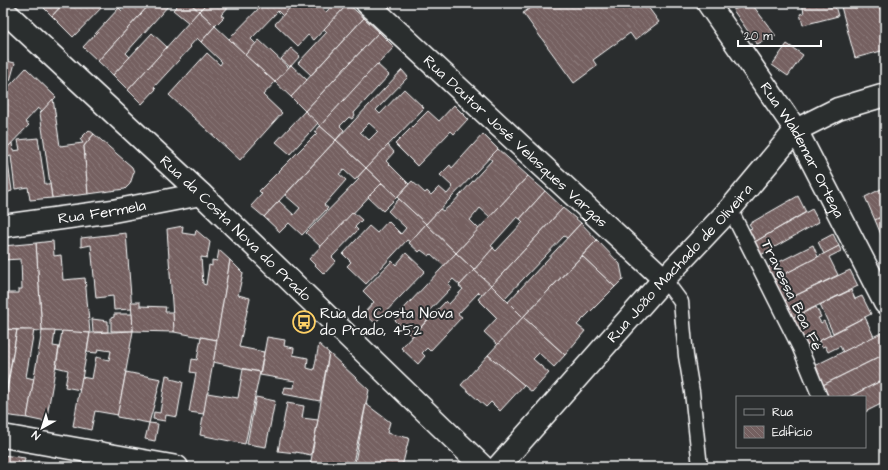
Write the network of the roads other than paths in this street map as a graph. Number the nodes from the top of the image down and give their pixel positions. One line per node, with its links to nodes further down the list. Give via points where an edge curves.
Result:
1 (367, 3): 9 (street, Rua Doutor José Velasques Vargas)
2 (708, 3): 5 (street, Rua Waldemar Ortega)
3 (3, 10): 6 (street, Rua da Costa Nova do Prado)
4 (885, 95): 5 (street, Rua João Machado de Oliveira, via 838,109)
5 (796, 130): 7 (street, Rua João Machado de Oliveira); 10 (street, Rua Waldemar Ortega)
6 (201, 194): 8 (street, Rua Fermela, via 112,211); 14 (street, Rua da Costa Nova do Prado)
7 (730, 209): 9 (street, Rua João Machado de Oliveira); 11 (lane, Travessa Boa Fé, via 800,348)
8 (3, 226)
9 (664, 280): 15 (street, Rua João Machado de Oliveira); 16 (lane, via 681,302)
10 (885, 303)
11 (820, 396)
12 (3, 436): 13 (street)
13 (177, 467)
14 (483, 467)
15 (498, 467)
16 (700, 467)

